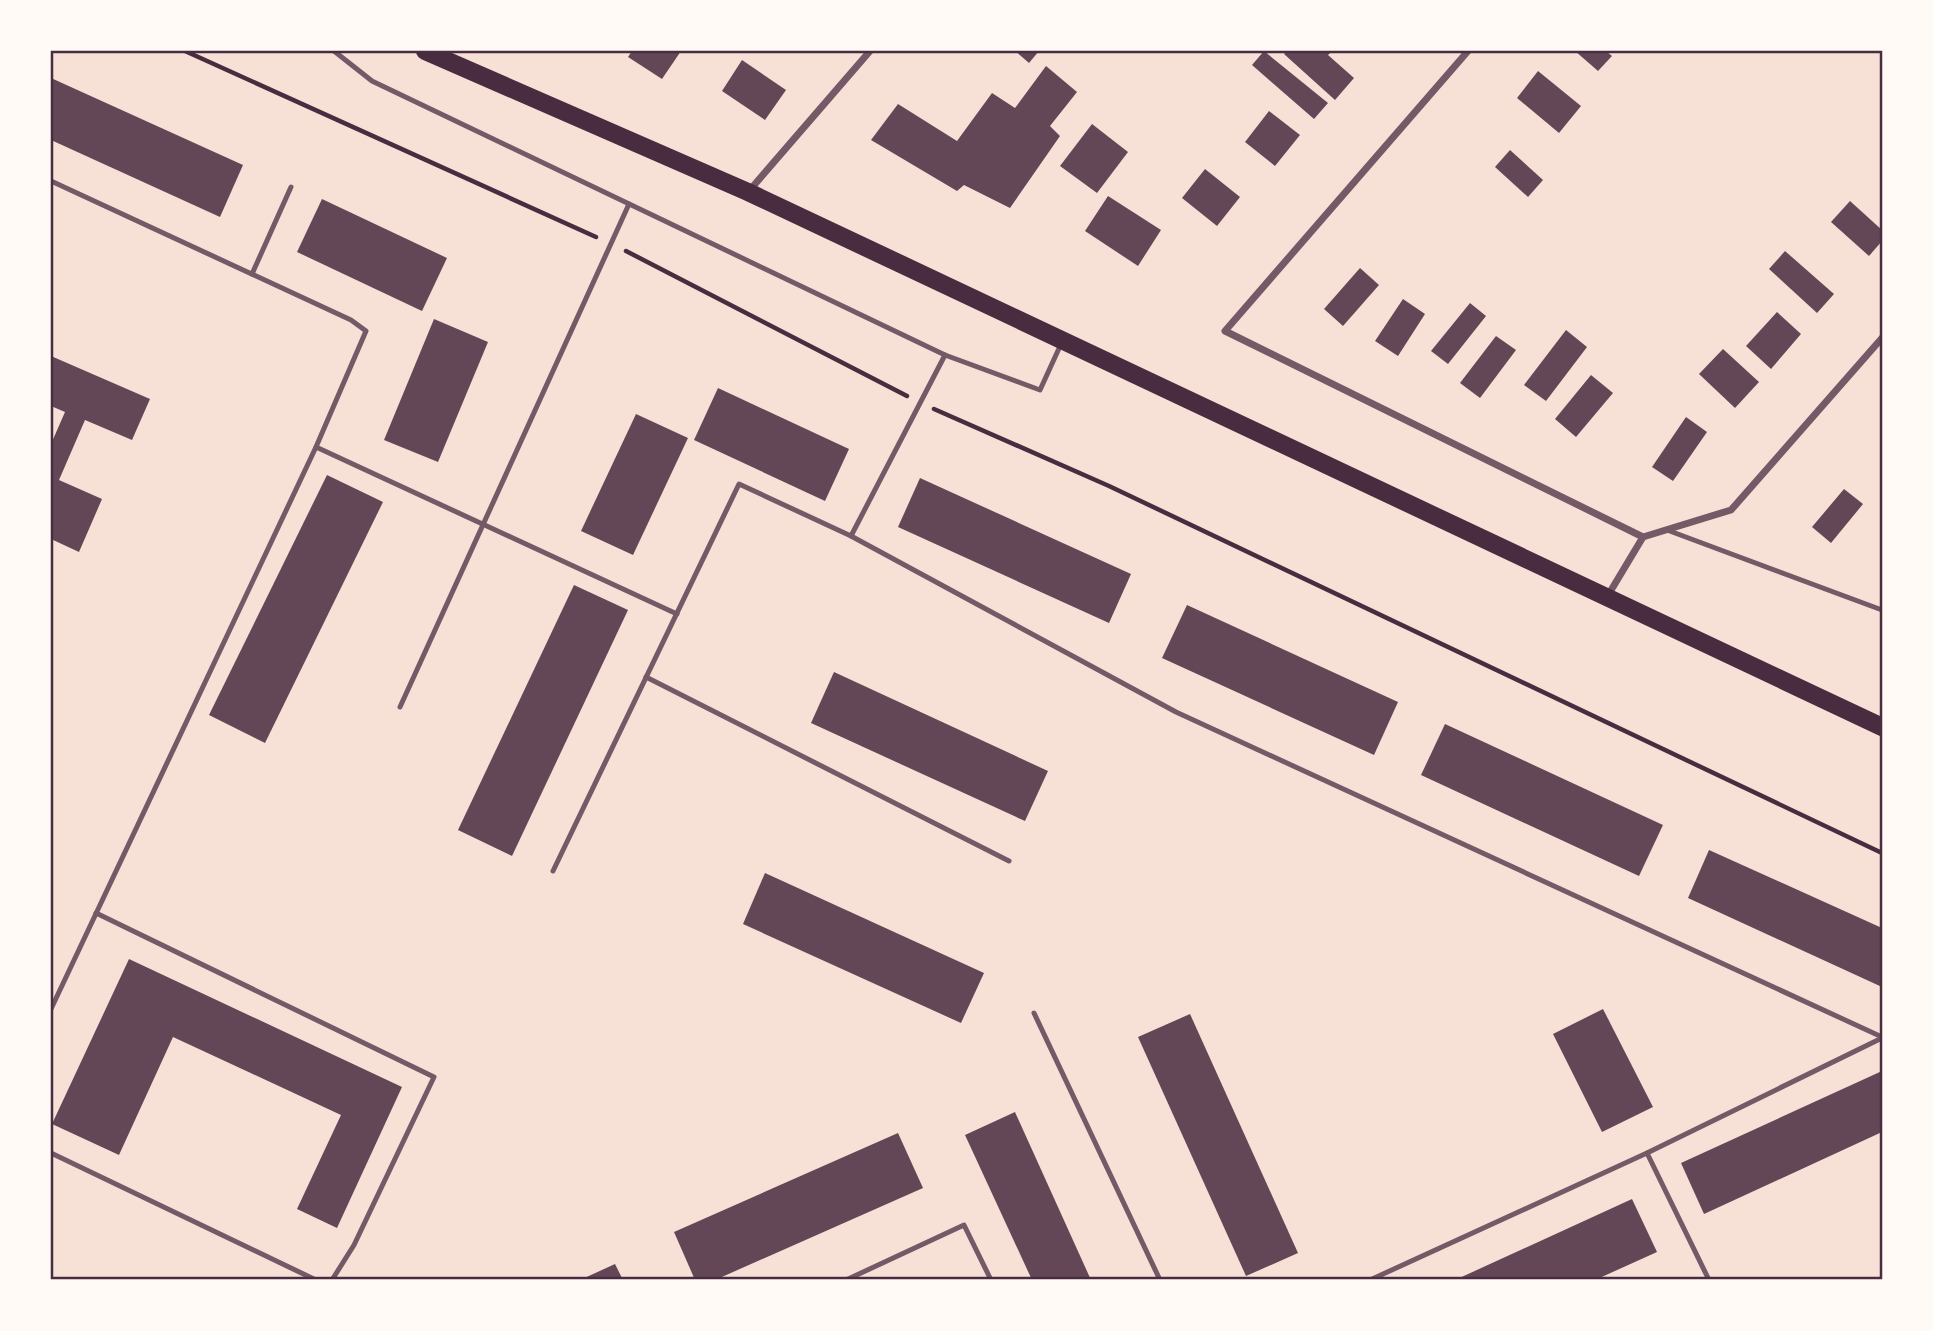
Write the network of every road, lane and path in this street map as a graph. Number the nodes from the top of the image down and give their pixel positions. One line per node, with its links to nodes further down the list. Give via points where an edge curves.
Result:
1 (185, 51): 10 (path)
2 (334, 51): 9 (lane, via 372,81)
3 (425, 51): 8 (main road)
4 (870, 51): 8 (street)
5 (1468, 51): 20 (street, via 1224,331)
6 (51, 181): 11 (lane)
7 (291, 187): 11 (lane)
8 (748, 192): 13 (main road)
9 (629, 204): 10 (lane); 14 (lane)
10 (610, 243): 15 (path); 17 (lane)
11 (252, 274): 16 (lane, via 366,331)
12 (1882, 338): 18 (street, via 1731,510)
13 (1062, 341): 14 (lane, via 1040,390); 21 (main road)
14 (945, 355): 15 (lane)
15 (919, 402): 19 (lane); 27 (path, via 1109,486)
16 (316, 447): 17 (lane); 30 (lane)
17 (483, 524): 23 (lane); 25 (lane)
18 (1667, 530): 20 (street); 22 (lane)
19 (851, 536): 23 (lane, via 739,484); 33 (lane, via 1176,712)
20 (1643, 537): 21 (street)
21 (1607, 597): 26 (main road)
22 (1882, 610)
23 (677, 614): 24 (lane)
24 (646, 677): 28 (lane); 29 (lane)
25 (400, 707)
26 (1882, 727)
27 (1882, 853)
28 (1009, 861)
29 (553, 871)
30 (96, 913): 31 (lane); 37 (lane, via 434,1077 354,1245)
31 (51, 1009)
32 (1034, 1013): 40 (lane)
33 (1882, 1037): 35 (lane)
34 (51, 1153): 36 (lane)
35 (1647, 1153): 41 (lane); 42 (lane)
36 (316, 1280)
37 (332, 1280)
38 (846, 1280): 39 (lane, via 964,1225)
39 (991, 1280)
40 (1160, 1280)
41 (1370, 1280)
42 (1709, 1280)

